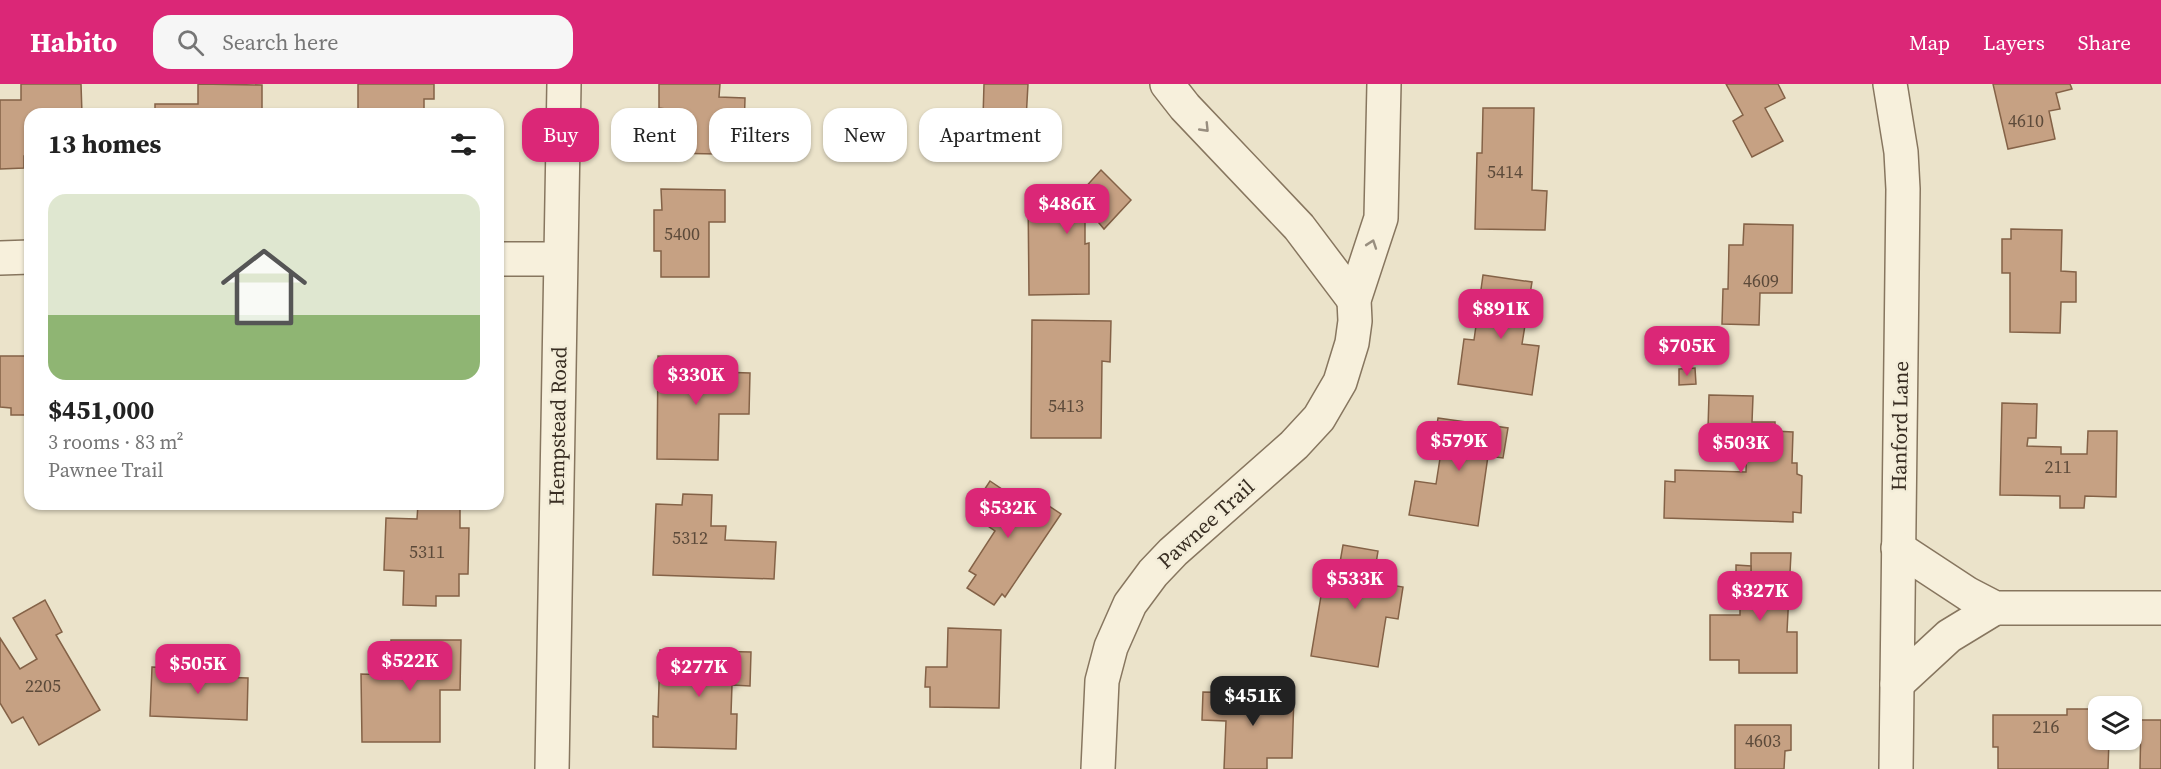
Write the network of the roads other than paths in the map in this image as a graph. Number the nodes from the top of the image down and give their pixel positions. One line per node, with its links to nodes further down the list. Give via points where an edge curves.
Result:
1 (564, 84): 8 (street, Hempstead Road)
2 (1167, 84): 9 (street, one-way to 9, via 1299,227)
3 (1384, 84): 9 (street, Pawnee Trail, one-way to 3, via 1381,218)
4 (1890, 84): 10 (street, Hanford Lane, via 1903,189)
5 (24, 257): 6 (street)
6 (0, 258)
7 (504, 259): 8 (street)
8 (560, 260): 14 (street, Hempstead Road)
9 (1354, 300): 15 (street, Pawnee Trail, via 1352,343 1340,382 1319,418 1173,552 1130,604 1111,646 1102,681)
10 (1898, 548): 11 (street); 13 (street, Hanford Lane)
11 (1995, 608): 12 (street); 13 (street, via 1949,636)
12 (2161, 608)
13 (1897, 684): 16 (street, Hanford Lane)
14 (552, 769)
15 (1098, 769)
16 (1896, 769)

